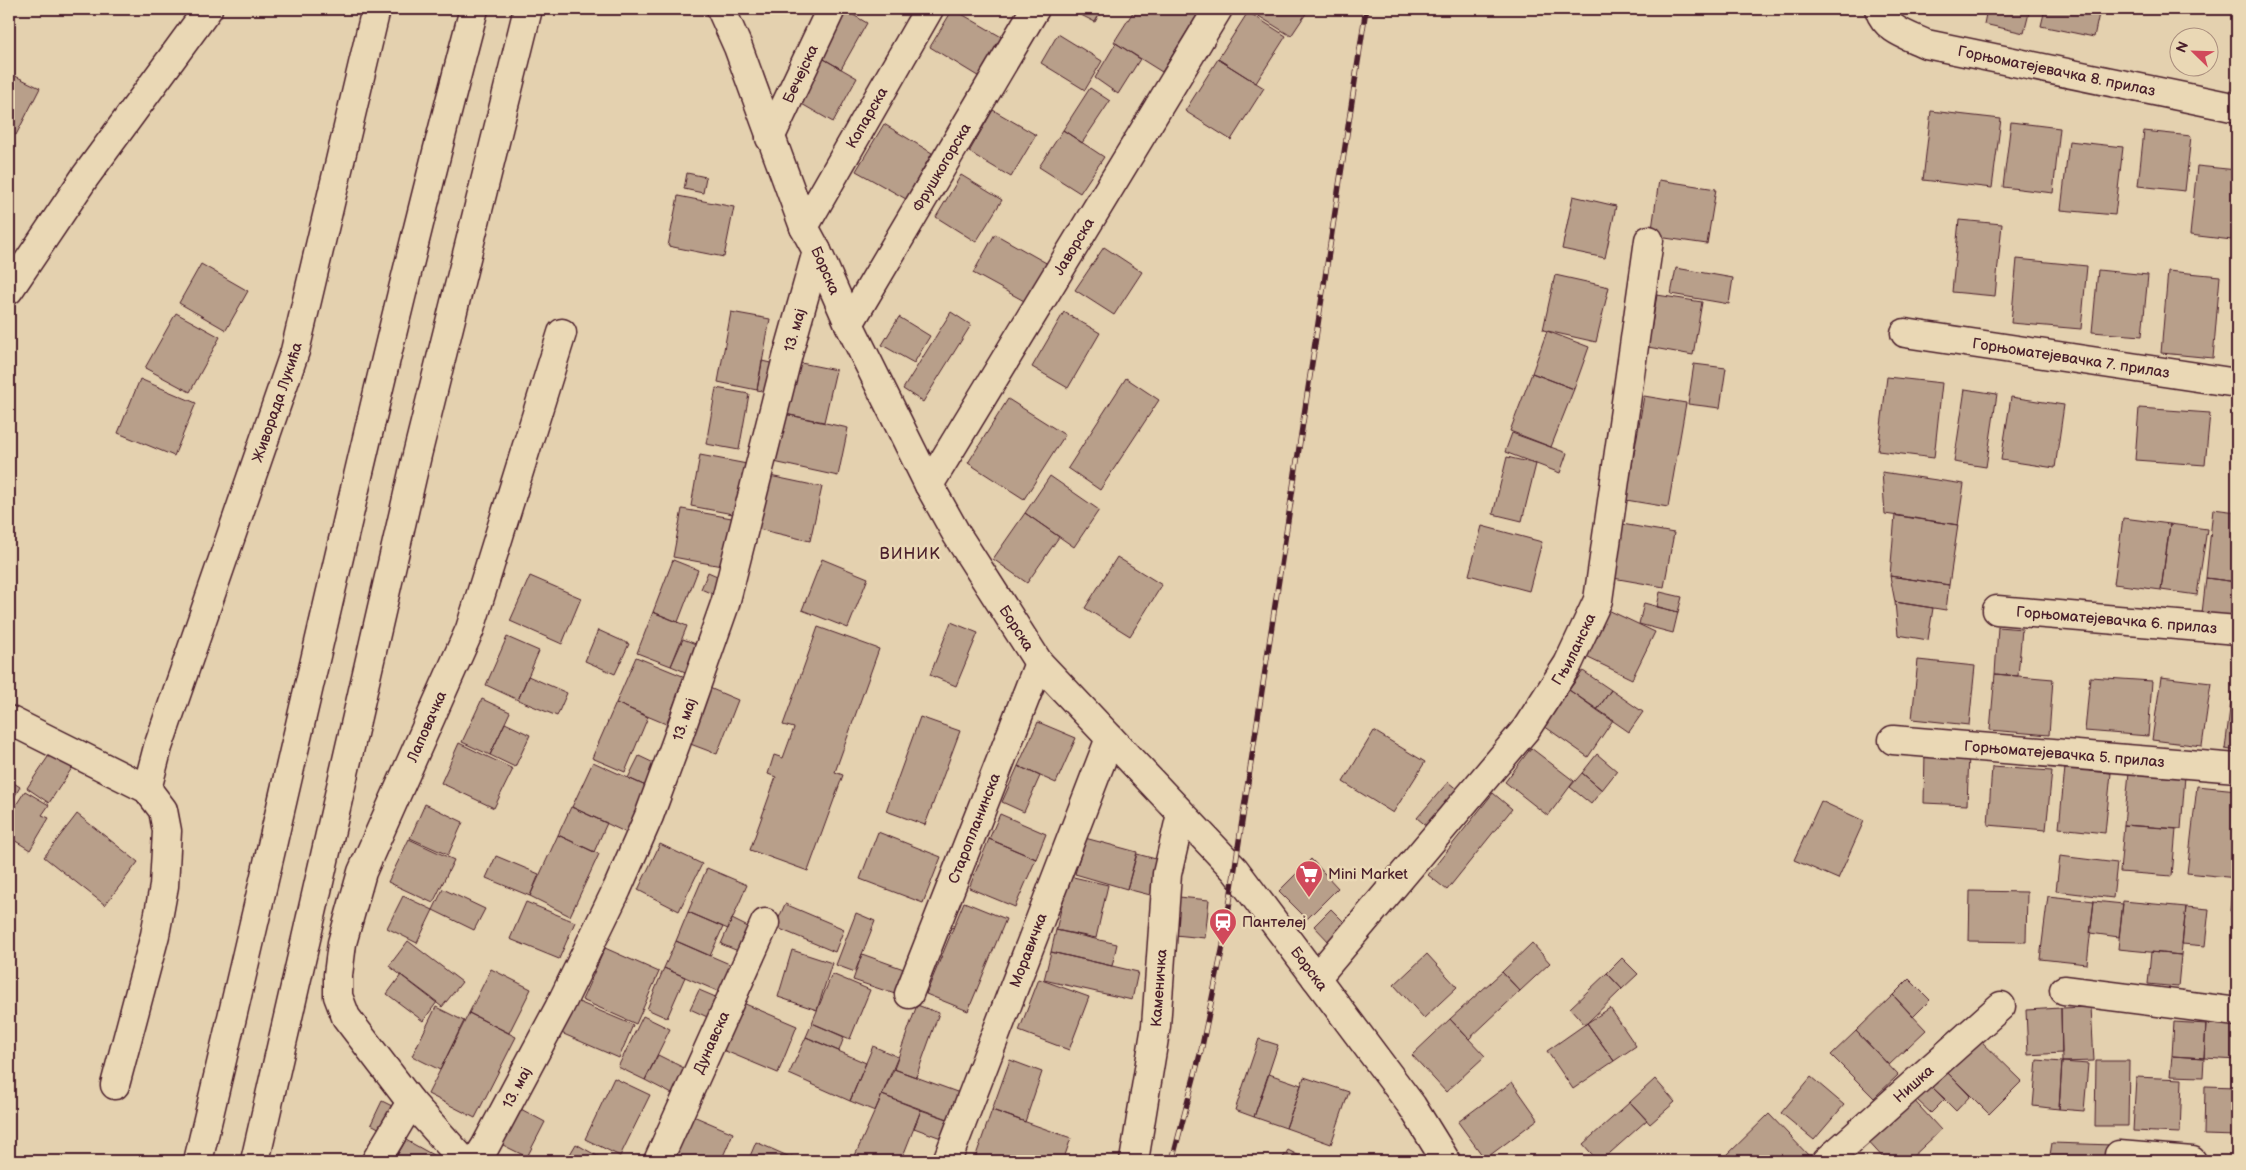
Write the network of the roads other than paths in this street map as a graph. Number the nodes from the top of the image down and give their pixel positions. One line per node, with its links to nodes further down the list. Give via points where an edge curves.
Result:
1 (208, 9): 16 (main road, via 85,177)
2 (376, 9): 29 (main road, Живорада Лукића, via 295,351 158,747)
3 (474, 9): 40 (main road, via 378,386)
4 (528, 9): 41 (main road, via 417,455)
5 (721, 9): 12 (main road, Борска)
6 (831, 9): 12 (main road, Бечејска)
7 (929, 9): 13 (main road, Копарска)
8 (1034, 9): 17 (main road, Фрушкогорска)
9 (1218, 9): 21 (main road, Јаворска)
10 (1881, 14): 11 (main road, Горњоматејевачка 8. прилаз, via 1892,28 1926,44)
11 (2237, 108)
12 (770, 138): 13 (main road, Борска)
13 (804, 227): 15 (main road, Борска)
14 (1649, 240): 32 (main road, Гњиланска, via 1598,600 1568,664 1526,729)
15 (817, 251): 17 (main road, Борска); 44 (main road, 13. мај, via 725,604 649,816 563,1000)
16 (9, 290)
17 (849, 324): 21 (main road, Борска)
18 (562, 333): 38 (main road, Лаповачка, via 470,629 371,849 342,943 337,985 346,1017)
19 (1905, 333): 20 (main road, Горњоматејевачка 7. прилаз)
20 (2237, 383)
21 (930, 485): 24 (main road, Борска, via 957,535)
22 (1996, 610): 23 (main road, Горњоматејевачка 6. прилаз)
23 (2237, 630)
24 (1039, 662): 26 (main road, Борска); 34 (main road, Старопланинска)
25 (9, 720): 29 (main road)
26 (1110, 738): 30 (main road, Борска); 46 (main road, Моравичка)
27 (1893, 740): 28 (main road, Горњоматејевачка 5. прилаз)
28 (2237, 768)
29 (147, 789): 37 (main road, via 163,810 167,831 164,886 155,935)
30 (1182, 814): 32 (main road, Борска, via 1235,870); 47 (main road, Каменичка, via 1167,874 1156,1026)
31 (765, 923): 45 (main road, Дунавска)
32 (1316, 978): 48 (main road, Борска, via 1412,1106)
33 (2064, 990): 36 (main road)
34 (910, 994)
35 (2001, 1006): 49 (main road, Нишка)
36 (2237, 1012)
37 (115, 1085)
38 (411, 1102): 42 (main road); 43 (main road, Лаповачка)
39 (2119, 1155): 50 (main road)
40 (198, 1161)
41 (254, 1161)
42 (376, 1161)
43 (464, 1161)
44 (476, 1161)
45 (658, 1161)
46 (947, 1161)
47 (1134, 1161)
48 (1446, 1161)
49 (1827, 1161)
50 (2192, 1161)

